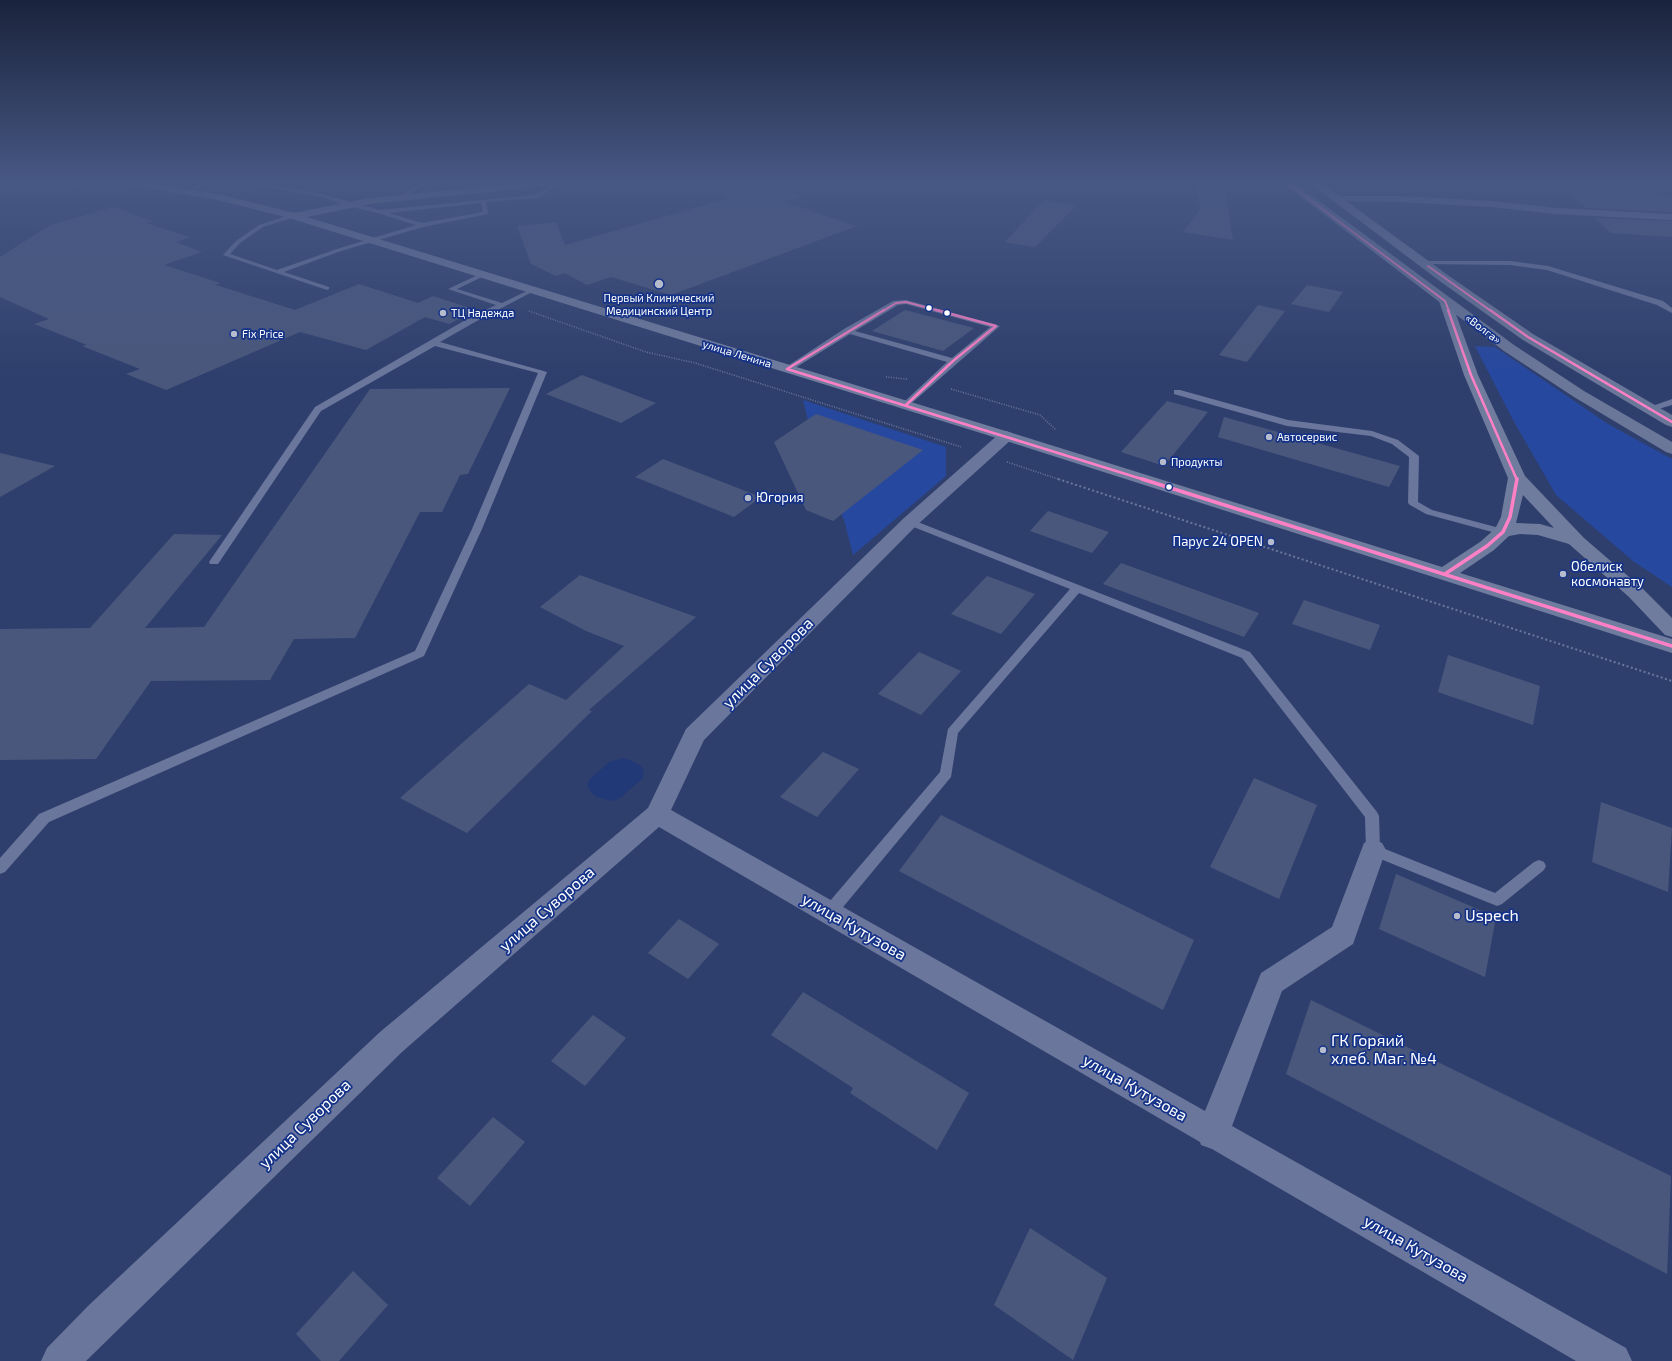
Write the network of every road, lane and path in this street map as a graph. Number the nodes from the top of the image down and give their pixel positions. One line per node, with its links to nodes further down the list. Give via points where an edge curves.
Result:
1 (236, 245): 7 (lane, via 226,255)
2 (357, 245): 7 (lane)
3 (384, 245): 8 (main road, улица Ленина)
4 (1369, 245): 11 (highway, «Волга»)
5 (1399, 245): 6 (highway, «Волга»)
6 (1424, 263): 13 (lane, via 1510,262 1548,268 1660,303); 21 (highway, «Волга», via 1528,337)
7 (277, 272): 9 (lane)
8 (482, 276): 10 (main road, улица Ленина); 12 (lane, via 451,289)
9 (327, 288)
10 (531, 290): 12 (lane); 17 (main road, улица Ленина)
11 (1445, 301): 24 (highway, «Волга», via 1508,348); 26 (main road, via 1471,376)
12 (504, 304): 15 (lane); 25 (path, via 646,352 695,363)
13 (1672, 311)
14 (847, 331): 16 (lane); 16 (lane, via 896,303 906,302 996,326); 17 (lane)
15 (434, 343): 30 (lane, via 318,410); 39 (lane, via 543,372 477,529 420,653 44,818)
16 (953, 360): 20 (lane)
17 (787, 369): 20 (main road, улица Ленина)
18 (1177, 392): 28 (lane, via 1287,423 1372,434 1395,442 1414,456 1413,503 1429,512)
19 (1672, 402): 21 (lane)
20 (906, 405): 23 (main road, улица Ленина)
21 (1648, 409): 22 (highway, «Волга»)
22 (1672, 422)
23 (1006, 436): 25 (street, улица Суворова); 31 (main road, улица Ленина)
24 (1672, 449)
25 (985, 455): 27 (street, улица Суворова); 35 (path)
26 (1517, 478): 28 (main road, via 1510,516); 29 (main road)
27 (910, 522): 32 (lane); 36 (street, улица Суворова, via 694,736)
28 (1503, 532): 29 (main road, via 1520,528 1540,530); 31 (main road)
29 (1577, 542): 33 (main road, via 1636,593)
30 (214, 562)
31 (1445, 574): 34 (main road, улица Ленина)
32 (1077, 588): 37 (lane, via 1246,655 1372,816); 40 (lane, via 952,732 946,773)
33 (1672, 630)
34 (1672, 646)
35 (1672, 681)
36 (657, 814): 40 (street, улица Кутузова); 42 (street, улица Суворова, via 391,1042)
37 (1373, 850): 38 (lane, via 1497,900); 41 (street, via 1344,935 1271,982)
38 (1540, 866)
39 (0, 868)
40 (829, 913): 41 (street, улица Кутузова)
41 (1213, 1133): 43 (street, улица Кутузова)
42 (60, 1361)
43 (1612, 1361)

